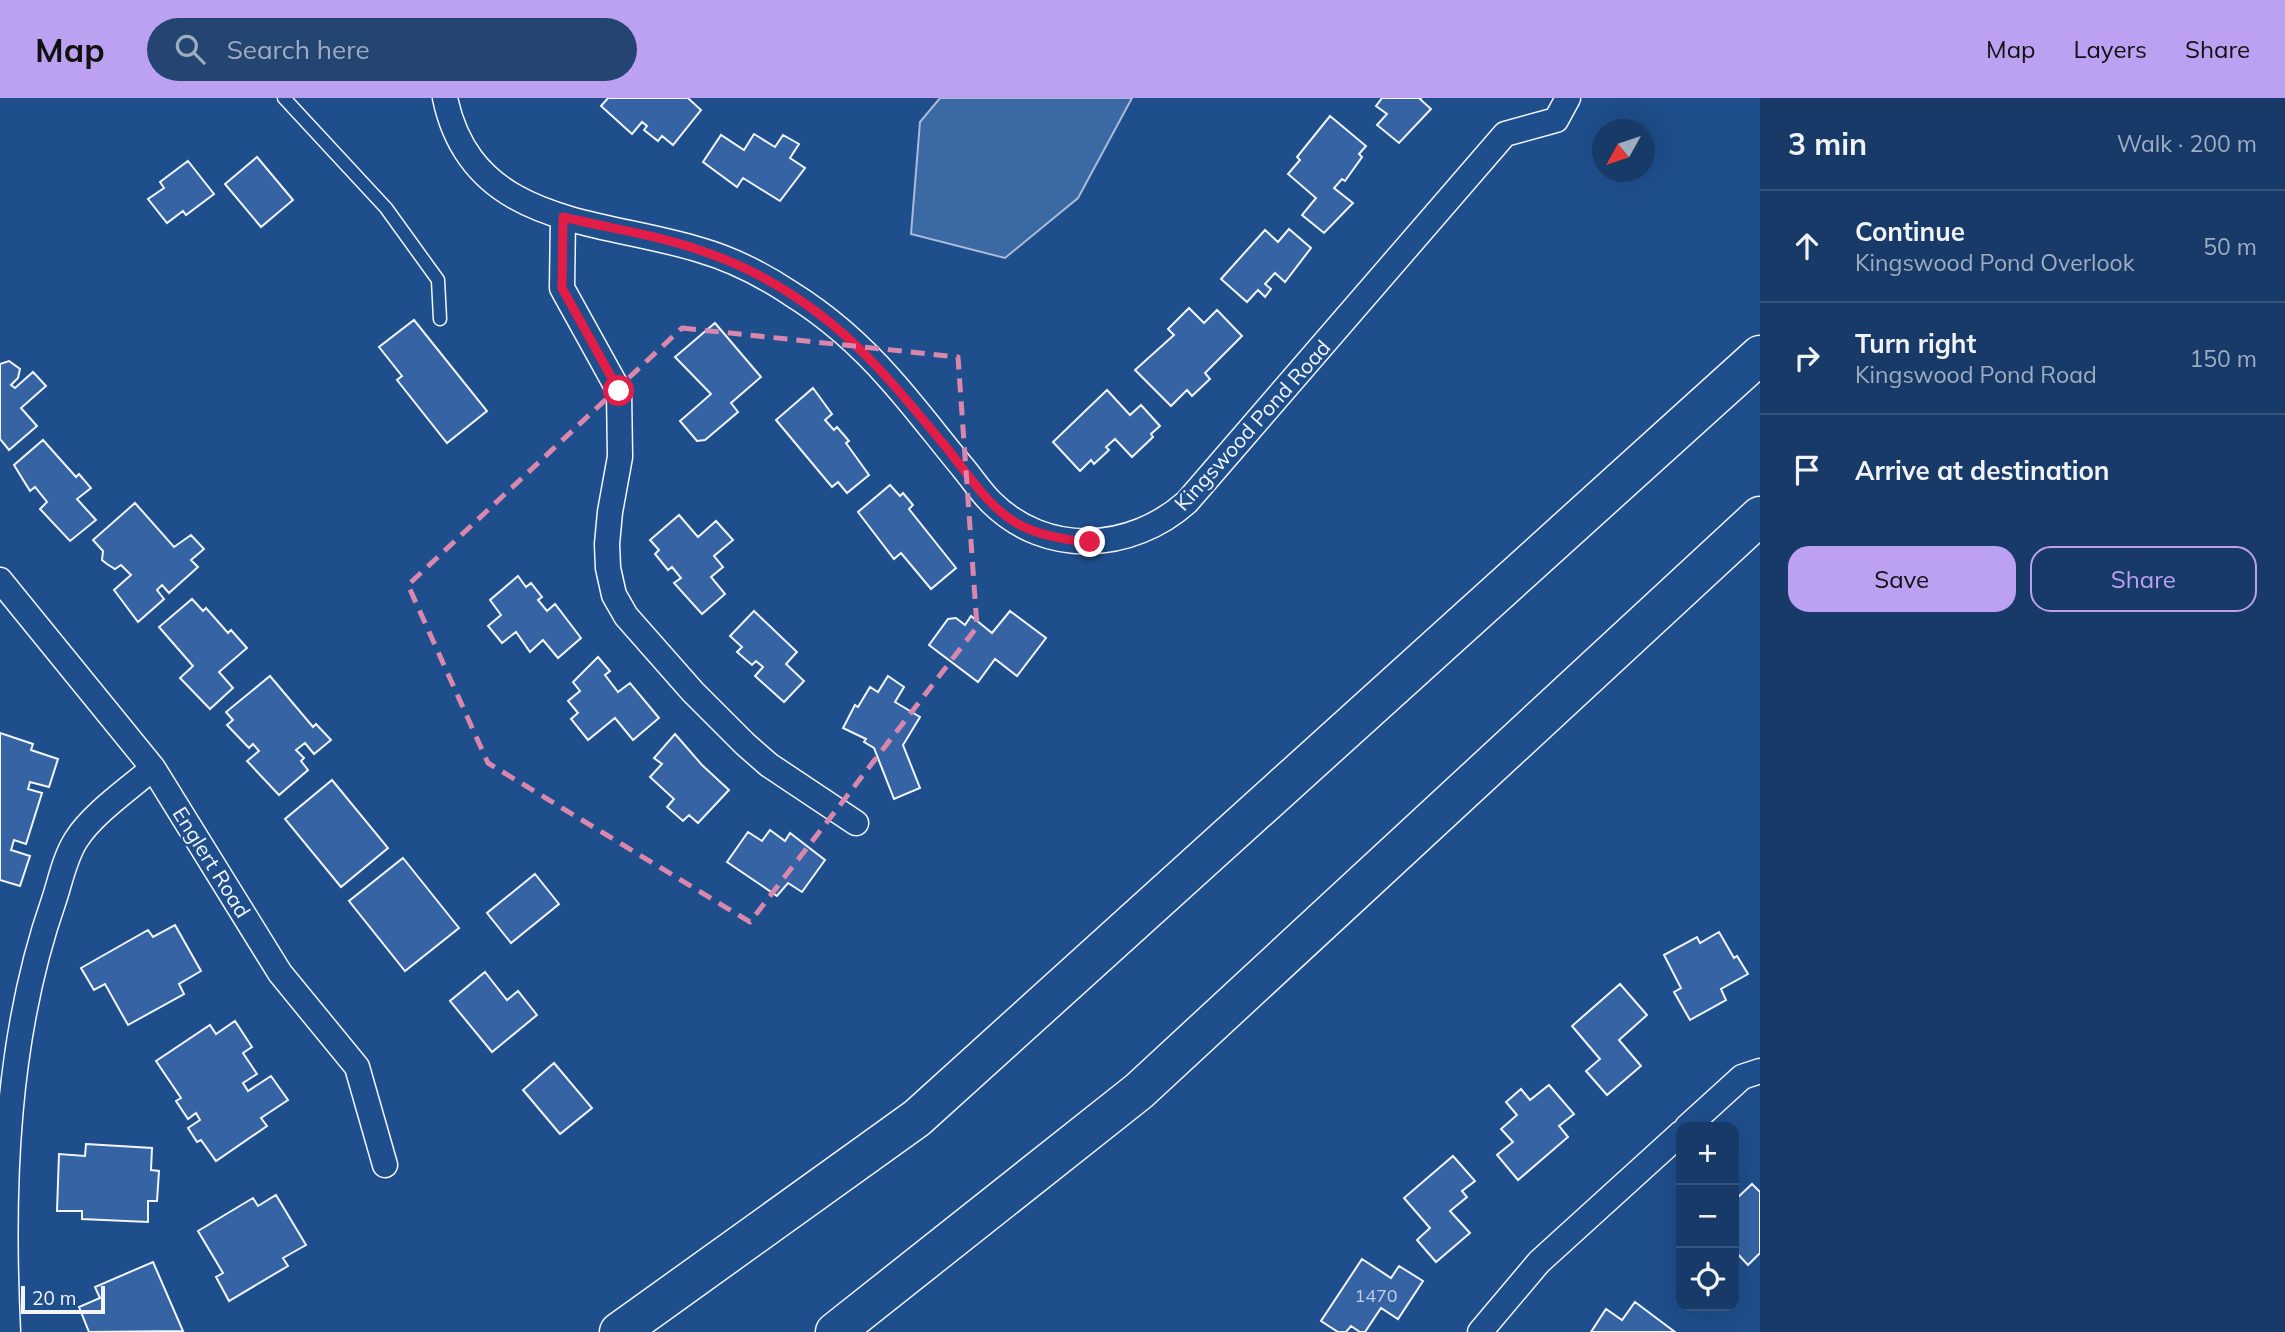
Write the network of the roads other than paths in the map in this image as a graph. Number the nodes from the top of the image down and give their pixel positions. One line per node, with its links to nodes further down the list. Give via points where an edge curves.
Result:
1 (284, 98): 5 (lane, via 386,208 438,280)
2 (445, 98): 4 (street, Kingswood Pond Road, via 464,145 485,174 528,205)
3 (1568, 98): 4 (street, Kingswood Pond Road, via 1556,120 1505,134 1187,502 1149,529 1105,541 1059,538 1016,522 992,503 890,379 842,332 789,292 731,261 699,250)
4 (563, 217): 10 (street, via 562,288 619,391 620,457 607,544 614,595 626,616 745,744)
5 (440, 319)
6 (1760, 355): 16 (highway, via 917,1118)
7 (1760, 516): 17 (highway, via 1139,1091)
8 (0, 580): 9 (street, Englert Road)
9 (153, 768): 14 (street, Englert Road, via 280,973 357,1067); 15 (street, via 76,841 40,939 23,1014 11,1105)
10 (856, 823)
11 (1760, 1071): 12 (street, via 1742,1077)
12 (1692, 1122)
13 (1676, 1138): 18 (street, via 1539,1262)
14 (385, 1165)
15 (8, 1332)
16 (619, 1332)
17 (835, 1332)
18 (1480, 1332)

